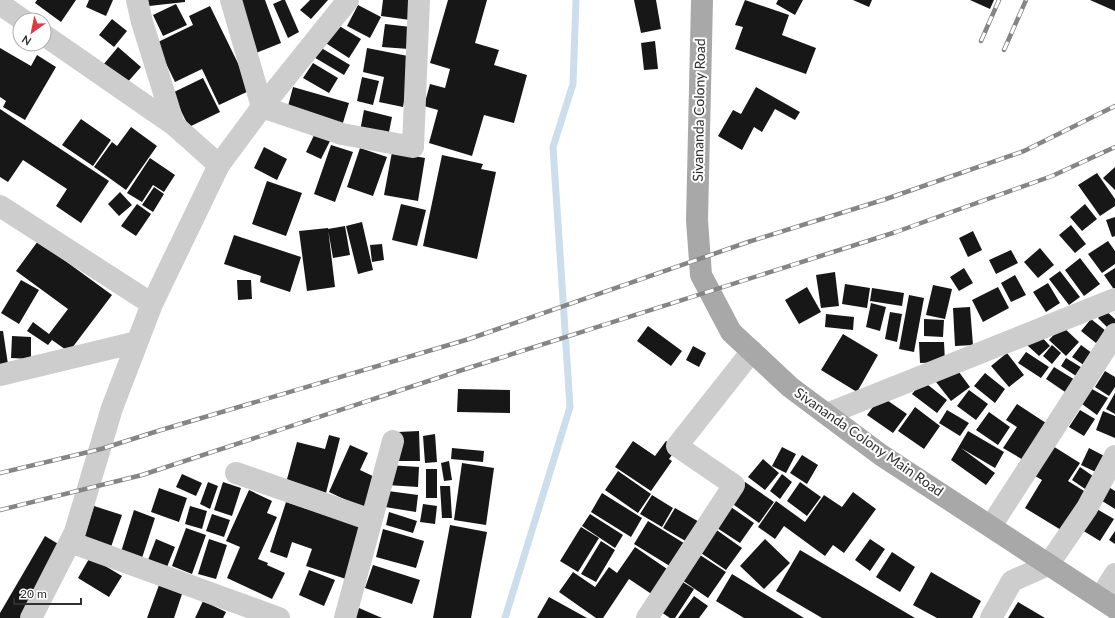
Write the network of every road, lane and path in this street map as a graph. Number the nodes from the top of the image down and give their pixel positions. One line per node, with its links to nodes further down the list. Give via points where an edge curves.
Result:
1 (137, 0): 10 (street)
2 (231, 0): 9 (street)
3 (348, 0): 9 (street)
4 (419, 0): 9 (street, via 413,148 342,134)
5 (702, 0): 13 (main road, Sivananda Colony Road)
6 (0, 4): 7 (street)
7 (12, 13)
8 (52, 41): 10 (street)
9 (262, 107): 11 (street)
10 (174, 125): 11 (street)
11 (219, 165): 15 (street)
12 (0, 206): 15 (street)
13 (697, 220): 18 (main road, Sivananda Colony Main Road, via 701,275 731,332)
14 (1115, 299): 20 (street)
15 (152, 304): 17 (street)
16 (1115, 334): 25 (street)
17 (137, 342): 19 (street); 26 (street, via 112,408)
18 (752, 351): 20 (main road, Sivananda Colony Main Road, via 790,387); 33 (street, via 677,446 734,485)
19 (0, 376)
20 (827, 414): 25 (main road, Sivananda Colony Main Road, via 881,455)
21 (393, 441): 24 (street)
22 (1115, 456): 27 (street, via 1087,508)
23 (236, 474): 24 (street)
24 (371, 520): 32 (street)
25 (991, 526): 27 (main road, Sivananda Colony Main Road)
26 (70, 542): 30 (street); 31 (street)
27 (1048, 565): 29 (main road, Sivananda Colony Main Road); 34 (street, via 1012,581)
28 (1115, 574): 29 (street)
29 (1107, 603)
30 (31, 618)
31 (279, 618)
32 (345, 618)
33 (647, 618)
34 (991, 618)

